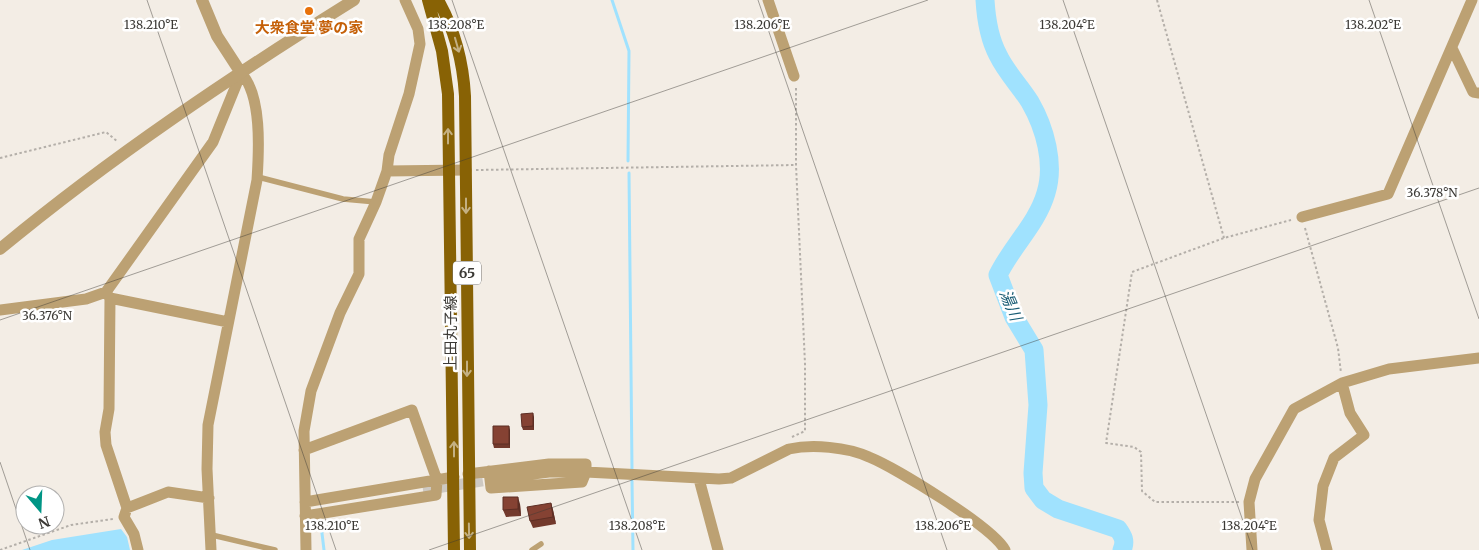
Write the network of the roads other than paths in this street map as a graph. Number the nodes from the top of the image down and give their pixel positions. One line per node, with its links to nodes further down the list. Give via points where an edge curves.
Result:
1 (202, 0): 9 (street, via 217,36)
2 (354, 0): 9 (street)
3 (405, 0): 13 (street, via 418,28 420,44)
4 (428, 0): 14 (main road, 上田丸子線 / 65, one-way to 4, via 446,72)
5 (438, 0): 12 (main road, 上田丸子線 / 65, one-way to 12, via 450,24 462,68)
6 (768, 0): 10 (street)
7 (1472, 0): 8 (street)
8 (1452, 48): 11 (street, via 1472,92); 17 (street, via 1388,194)
9 (241, 73): 15 (street, via 251,86 254,101); 18 (street, via 128,150); 19 (street, via 213,142)
10 (794, 76)
11 (1479, 93)
12 (466, 170): 14 (street); 26 (main road, 上田丸子線 / 65, one-way to 26)
13 (387, 171): 14 (street); 16 (street)
14 (449, 171): 28 (main road, 上田丸子線 / 65, one-way to 14)
15 (258, 177): 16 (lane, via 343,199); 21 (street)
16 (376, 202): 24 (street, via 359,239 359,274 340,313 311,391)
17 (1302, 217)
18 (0, 249)
19 (108, 295): 20 (street); 21 (street); 34 (street, via 110,375 106,445)
20 (0, 310)
21 (228, 322): 32 (street, via 208,424)
22 (1479, 358): 23 (street, via 1389,369)
23 (1342, 383): 46 (street, via 1294,409 1255,479 1249,502); 47 (street, via 1350,413 1364,435 1334,458 1323,486 1319,520)
24 (304, 450): 30 (street, via 412,410); 33 (street)
25 (586, 472): 27 (street, via 586,464 549,464); 27 (street, via 582,482 491,488); 29 (street)
26 (468, 474): 27 (street); 42 (main road, 上田丸子線 / 65, one-way to 42)
27 (492, 475)
28 (454, 477): 30 (street); 41 (main road, 上田丸子線 / 65)
29 (699, 479): 44 (street); 45 (street, via 731,478 781,452 799,447 853,452 869,457 914,482 971,520 1002,544)
30 (437, 480): 33 (street, via 436,495)
31 (423, 490): 33 (street)
32 (209, 498): 34 (street, via 168,492); 35 (street)
33 (305, 509): 40 (street)
34 (126, 513): 37 (street)
35 (212, 536): 38 (street); 39 (lane)
36 (541, 544): 43 (lane)
37 (138, 550)
38 (211, 550)
39 (275, 550)
40 (306, 550)
41 (454, 550)
42 (470, 550)
43 (532, 550)
44 (718, 550)
45 (1005, 550)
46 (1252, 550)
47 (1327, 550)

